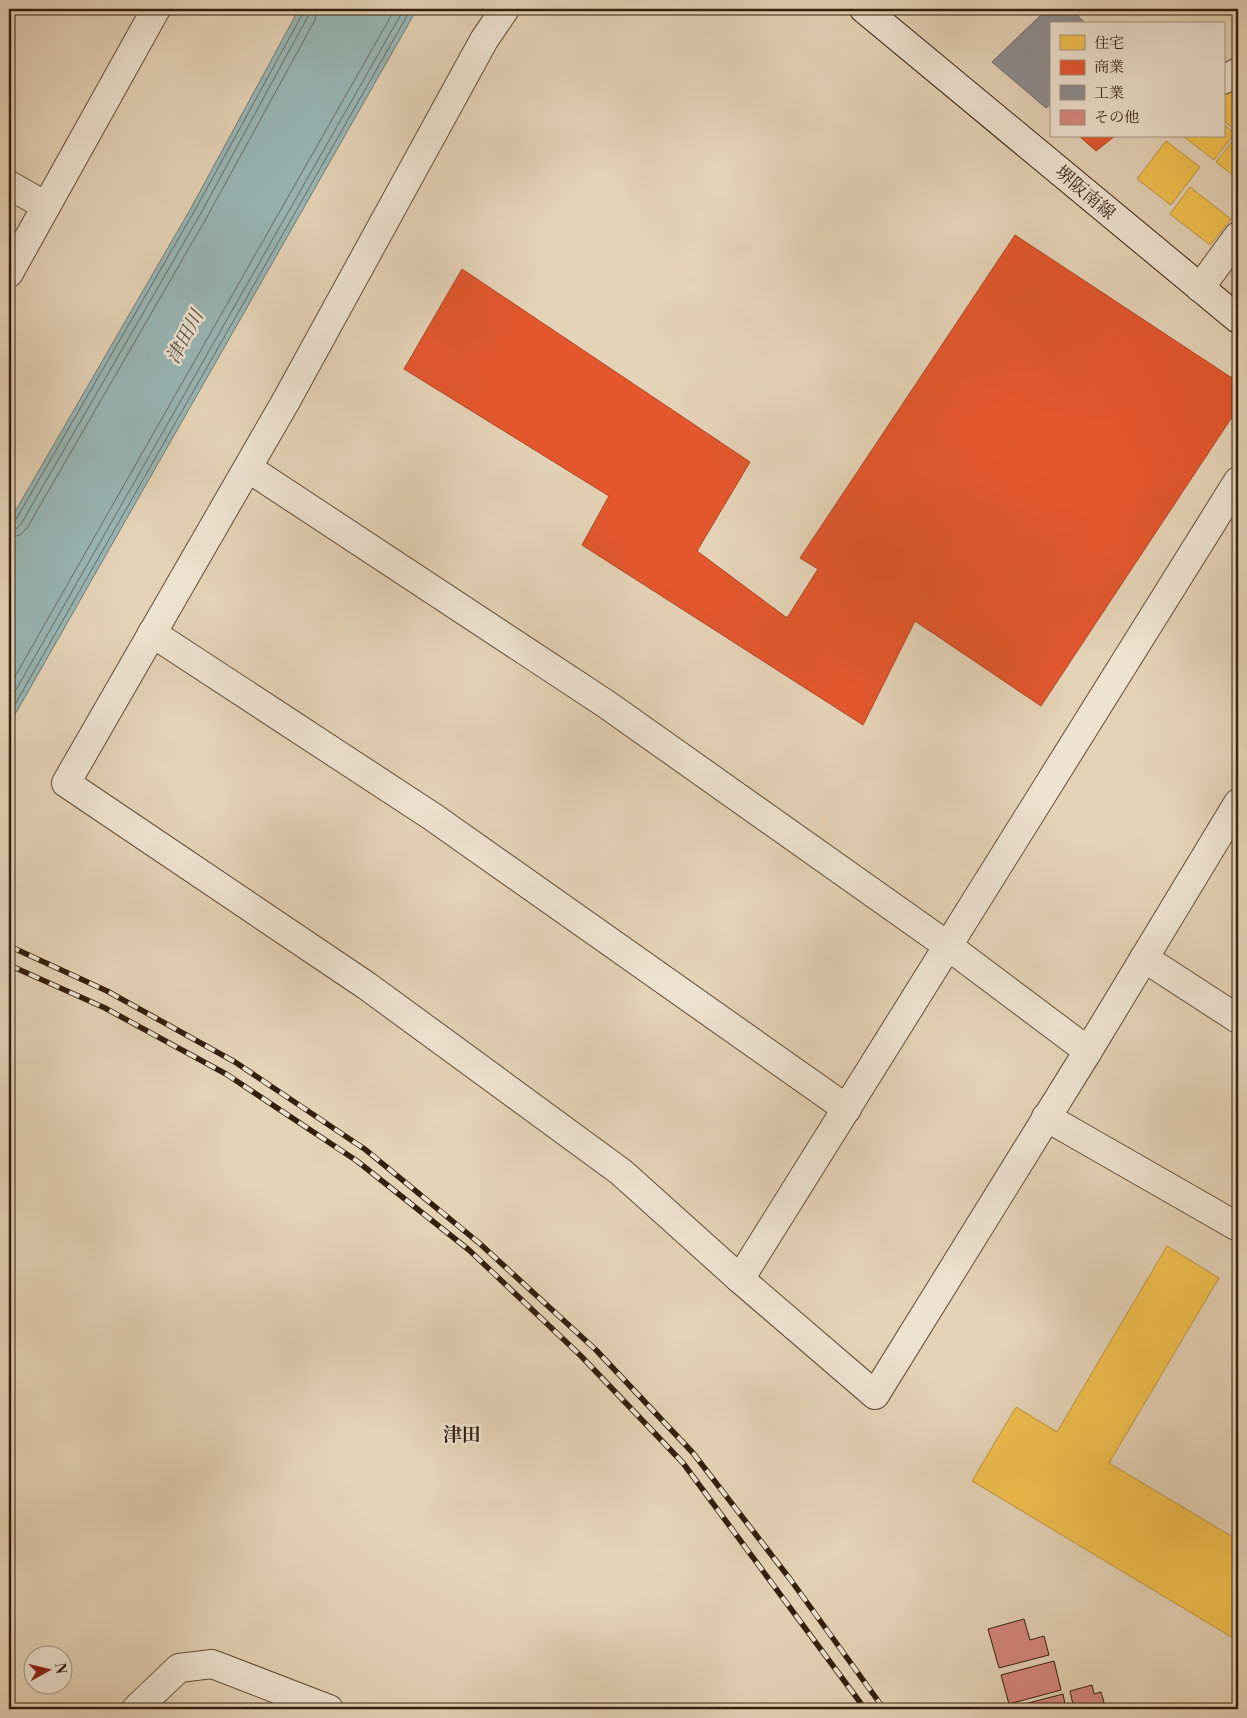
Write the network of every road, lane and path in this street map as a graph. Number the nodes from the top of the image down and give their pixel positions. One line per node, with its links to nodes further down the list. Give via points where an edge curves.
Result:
1 (156, 9): 7 (street)
2 (506, 9): 12 (street, via 484,40)
3 (864, 9): 10 (street, 堺阪南線)
4 (1238, 72): 5 (street)
5 (1224, 79)
6 (9, 184): 7 (street)
7 (46, 206): 9 (street)
8 (1238, 236): 10 (street)
9 (9, 272)
10 (1200, 288): 11 (street, 堺阪南線)
11 (1238, 319)
12 (248, 468): 14 (street); 16 (street, via 606,704)
13 (1234, 496): 16 (street)
14 (152, 633): 20 (street, via 433,817); 23 (street, via 66,783 367,986 622,1172)
15 (1238, 803): 17 (street)
16 (948, 946): 19 (street); 20 (street)
17 (1144, 958): 18 (street); 19 (street)
18 (1238, 1019)
19 (1088, 1051): 21 (street)
20 (847, 1109): 23 (street)
21 (1046, 1117): 22 (street); 23 (street, via 874,1395)
22 (1238, 1227)
23 (740, 1279)
24 (136, 1709): 25 (street, via 179,1668 212,1664)
25 (329, 1709)

